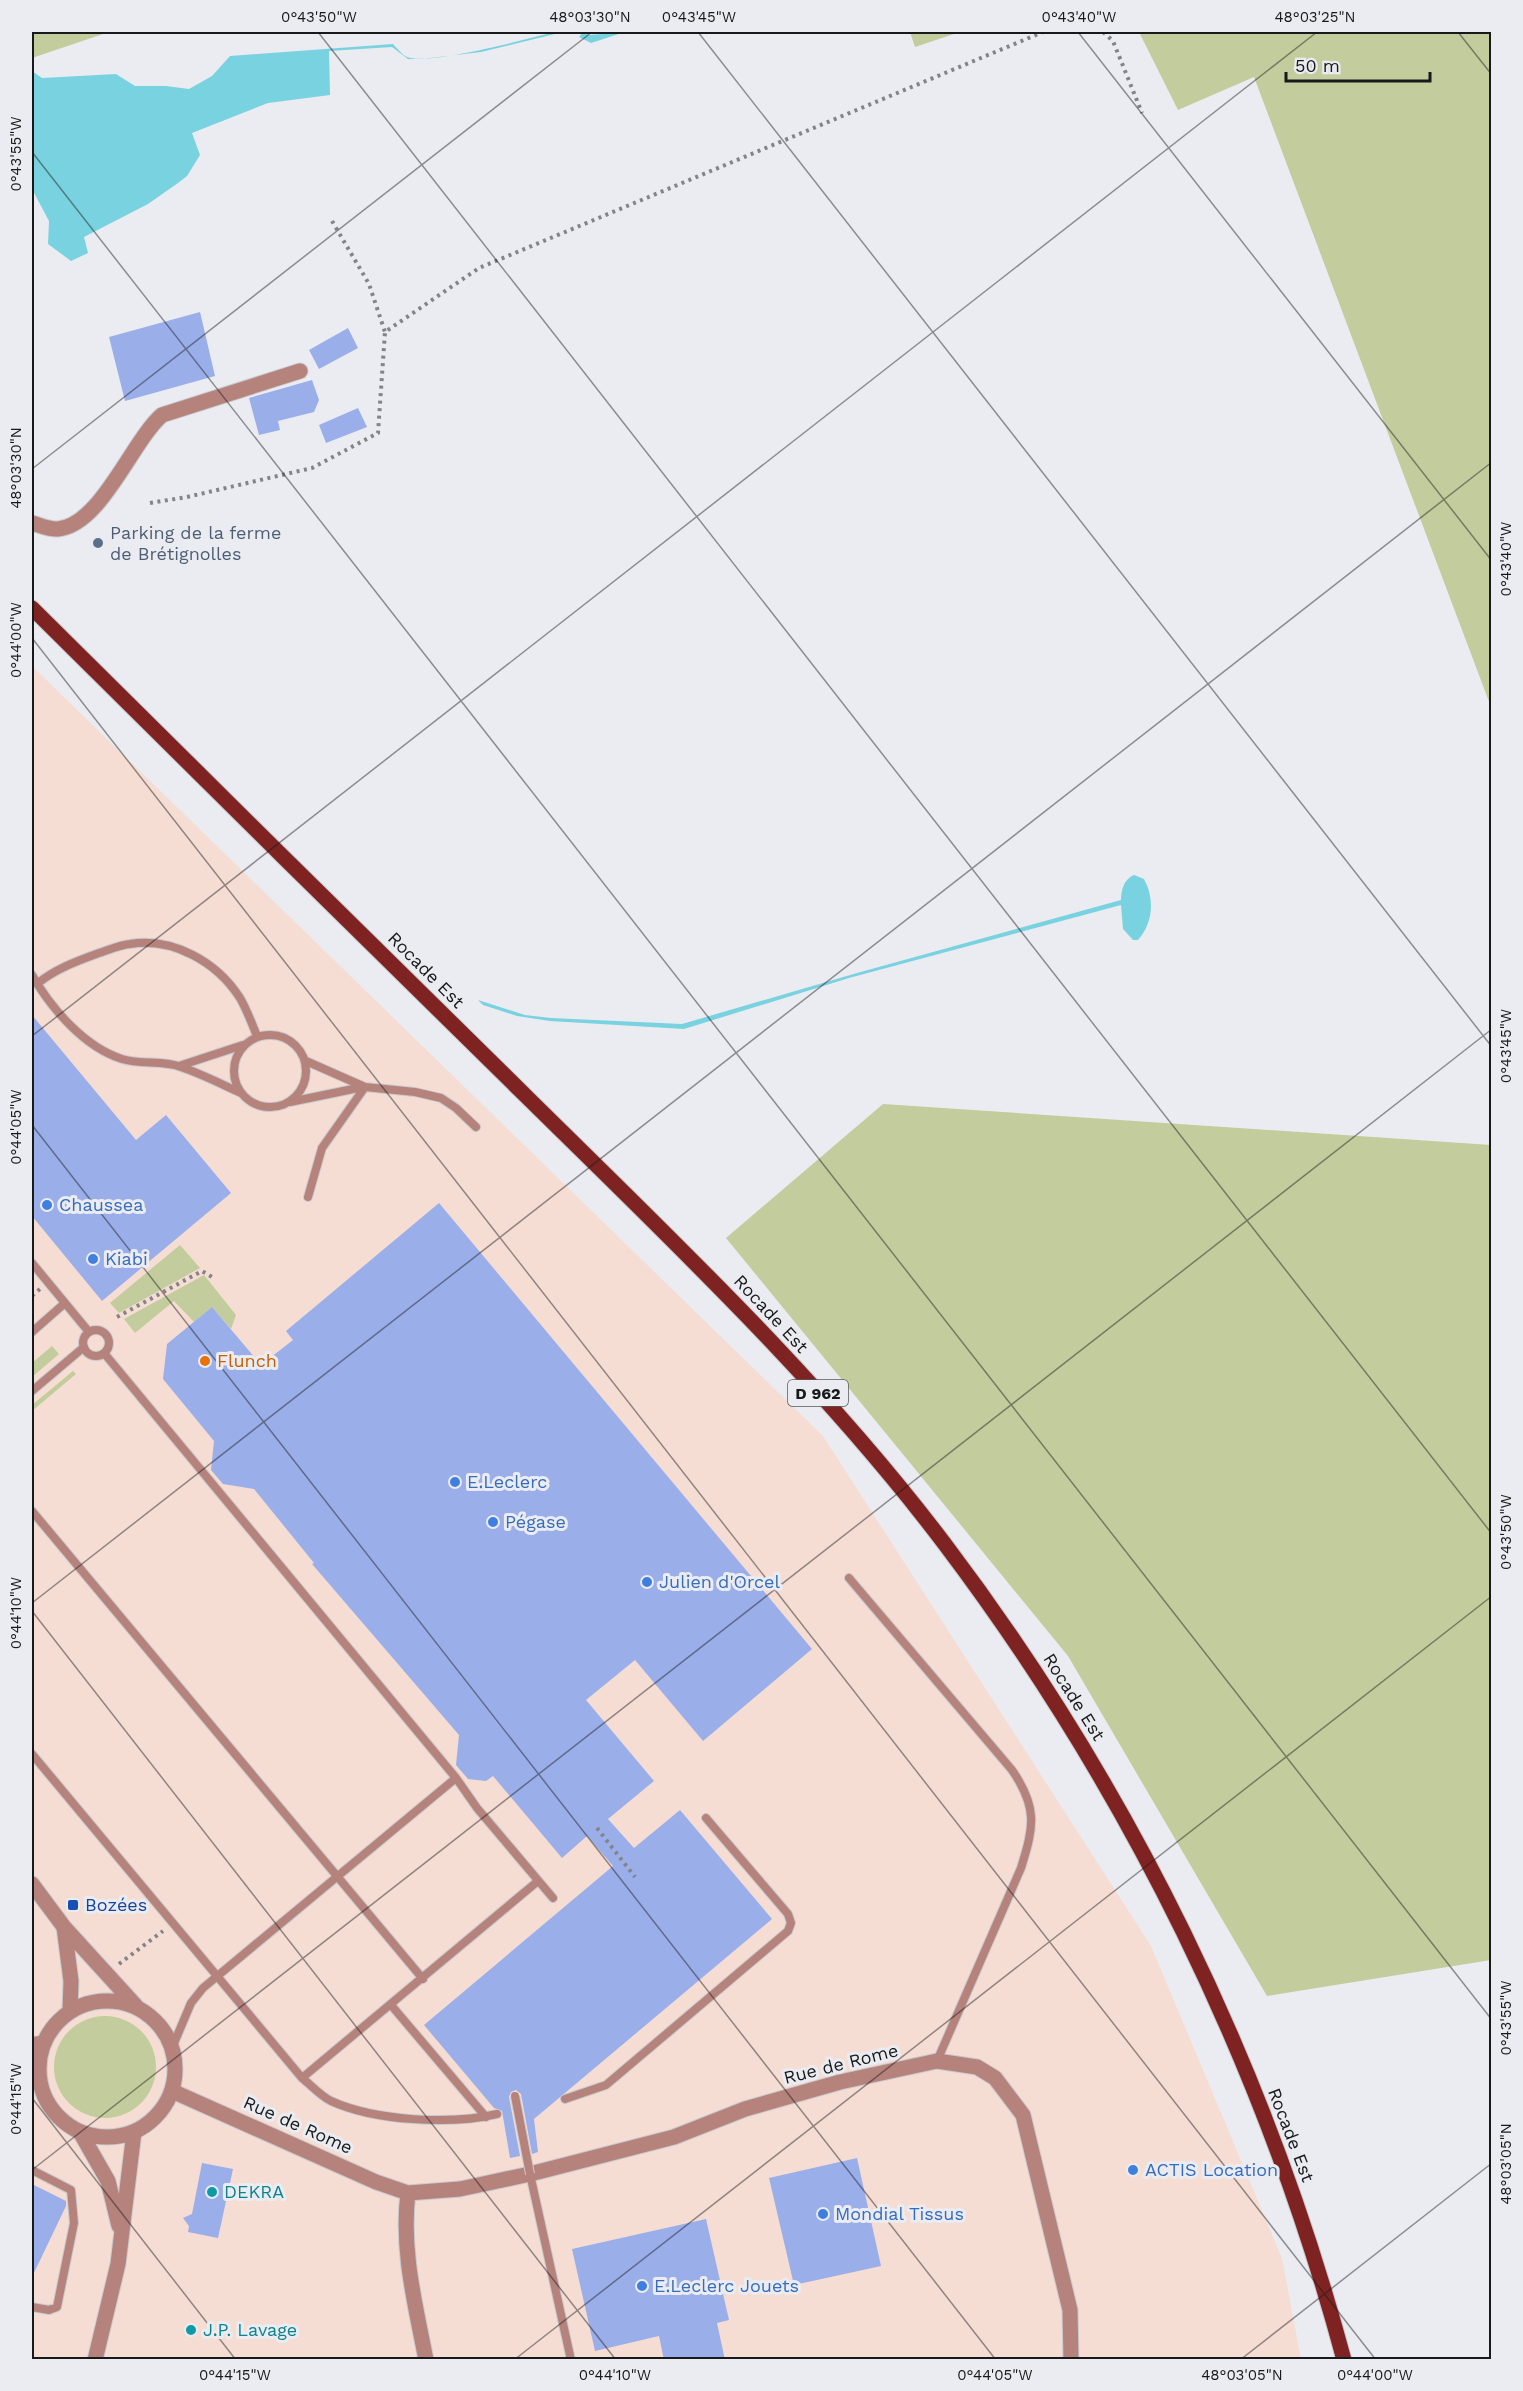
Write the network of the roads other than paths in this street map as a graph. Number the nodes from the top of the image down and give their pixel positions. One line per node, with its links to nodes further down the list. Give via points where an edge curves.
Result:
1 (300, 371): 2 (street, via 162,415 151,425 120,475 78,524 57,530)
2 (32, 522)
3 (32, 608): 58 (main road, Rocade Est / D 962, via 704,1271 867,1448 943,1541 1033,1667 1113,1796 1211,1987 1288,2179)
4 (32, 975): 5 (lane)
5 (37, 984): 6 (lane, via 79,960 130,944 176,947 198,958 224,979 240,999); 9 (lane, via 73,1027 97,1048 136,1062)
6 (257, 1036): 7 (lane); 8 (lane, via 287,1038 302,1051)
7 (244, 1045): 9 (lane); 11 (lane, via 234,1064)
8 (306, 1061): 10 (lane); 12 (lane, via 306,1080)
9 (179, 1066): 11 (lane)
10 (365, 1087): 12 (lane); 13 (lane, via 441,1098); 14 (lane, via 322,1148)
11 (241, 1093): 12 (lane, via 263,1107)
12 (289, 1102)
13 (476, 1126)
14 (308, 1197)
15 (32, 1263): 16 (lane)
16 (65, 1303): 17 (lane); 18 (lane)
17 (32, 1332)
18 (89, 1332): 19 (lane, via 83,1338); 20 (lane, via 105,1334 109,1345)
19 (84, 1347): 20 (lane, via 92,1355); 21 (lane)
20 (104, 1353): 25 (lane)
21 (32, 1391)
22 (32, 1511): 27 (lane)
23 (849, 1578): 39 (lane, via 1012,1770 1033,1813 1031,1837 1021,1868)
24 (32, 1754): 32 (lane)
25 (456, 1778): 27 (lane); 28 (lane)
26 (706, 1818): 44 (lane, via 788,1914 788,1931 606,2085)
27 (337, 1876): 32 (lane); 33 (lane)
28 (538, 1881): 30 (lane); 33 (lane)
29 (32, 1884): 31 (street)
30 (553, 1898)
31 (64, 1927): 35 (street); 36 (street, via 71,1981)
32 (218, 1976): 38 (lane, via 191,2002); 41 (lane)
33 (423, 1978): 34 (lane)
34 (391, 2005): 41 (lane); 46 (lane)
35 (136, 2006): 36 (street, via 114,2000 91,2002); 38 (street, via 164,2031)
36 (70, 2011): 37 (street)
37 (37, 2044): 40 (street)
38 (172, 2048): 42 (street)
39 (937, 2061): 50 (street, Rue de Rome, via 840,2082 744,2109 674,2137); 57 (street, Rue de Rome, via 977,2067 995,2078 1023,2115 1070,2310)
40 (35, 2075): 47 (street, via 51,2110)
41 (302, 2078): 46 (lane, via 329,2100 365,2113 420,2118)
42 (172, 2091): 48 (street, via 163,2108); 51 (street, Rue de Rome)
43 (515, 2096): 50 (lane, bridge)
44 (565, 2099)
45 (497, 2114): 46 (lane)
46 (486, 2117)
47 (80, 2132): 48 (street, via 107,2137); 52 (street, via 108,2181)
48 (134, 2132): 52 (street)
49 (32, 2170): 53 (lane, via 71,2190 74,2215 57,2307)
50 (530, 2174): 51 (street, Rue de Rome, via 460,2189); 56 (lane)
51 (408, 2193): 55 (street, via 406,2260)
52 (121, 2235): 54 (street)
53 (32, 2307)
54 (95, 2360)
55 (426, 2360)
56 (571, 2360)
57 (1071, 2360)
58 (1344, 2360)

